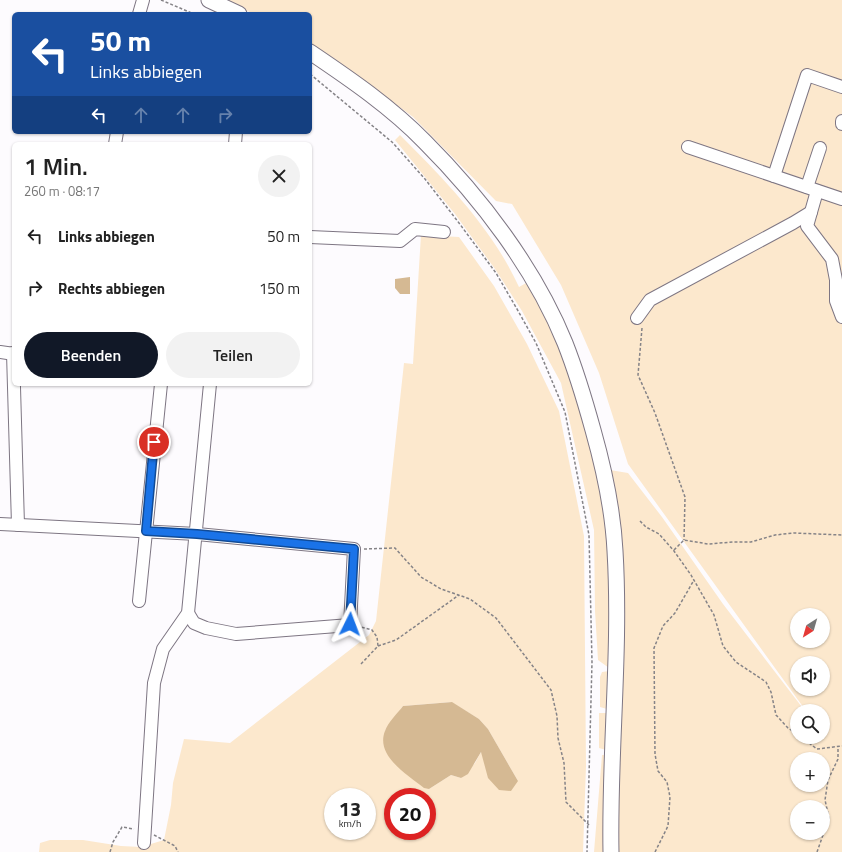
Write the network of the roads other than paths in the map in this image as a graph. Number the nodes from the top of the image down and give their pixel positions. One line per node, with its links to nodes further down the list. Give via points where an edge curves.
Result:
1 (143, 0): 3 (lane)
2 (209, 0): 4 (main road)
3 (139, 12)
4 (235, 12)
5 (312, 53): 29 (main road, via 383,104 424,140 467,187 507,239 532,278 564,342 583,395 605,472 615,550 615,698)
6 (842, 87): 9 (lane, via 807,75)
7 (688, 148): 9 (lane)
8 (820, 148): 10 (lane)
9 (774, 176): 10 (lane)
10 (812, 189): 11 (lane); 12 (lane)
11 (842, 199)
12 (811, 212): 15 (lane, via 650,300); 16 (lane, via 806,226 832,259 836,301)
13 (444, 232): 14 (lane, via 414,229 400,241)
14 (312, 237)
15 (638, 316)
16 (842, 317)
17 (0, 352): 18 (lane)
18 (12, 354)
19 (14, 386): 23 (lane)
20 (161, 386): 24 (lane)
21 (210, 386): 25 (lane)
22 (0, 524): 23 (lane)
23 (18, 525): 24 (lane)
24 (146, 531): 25 (lane); 26 (lane)
25 (197, 534): 27 (lane); 27 (lane, via 354,549 350,624 236,634 194,623)
26 (139, 601)
27 (188, 613): 28 (lane, via 163,649 154,683)
28 (144, 842)
29 (610, 852)

